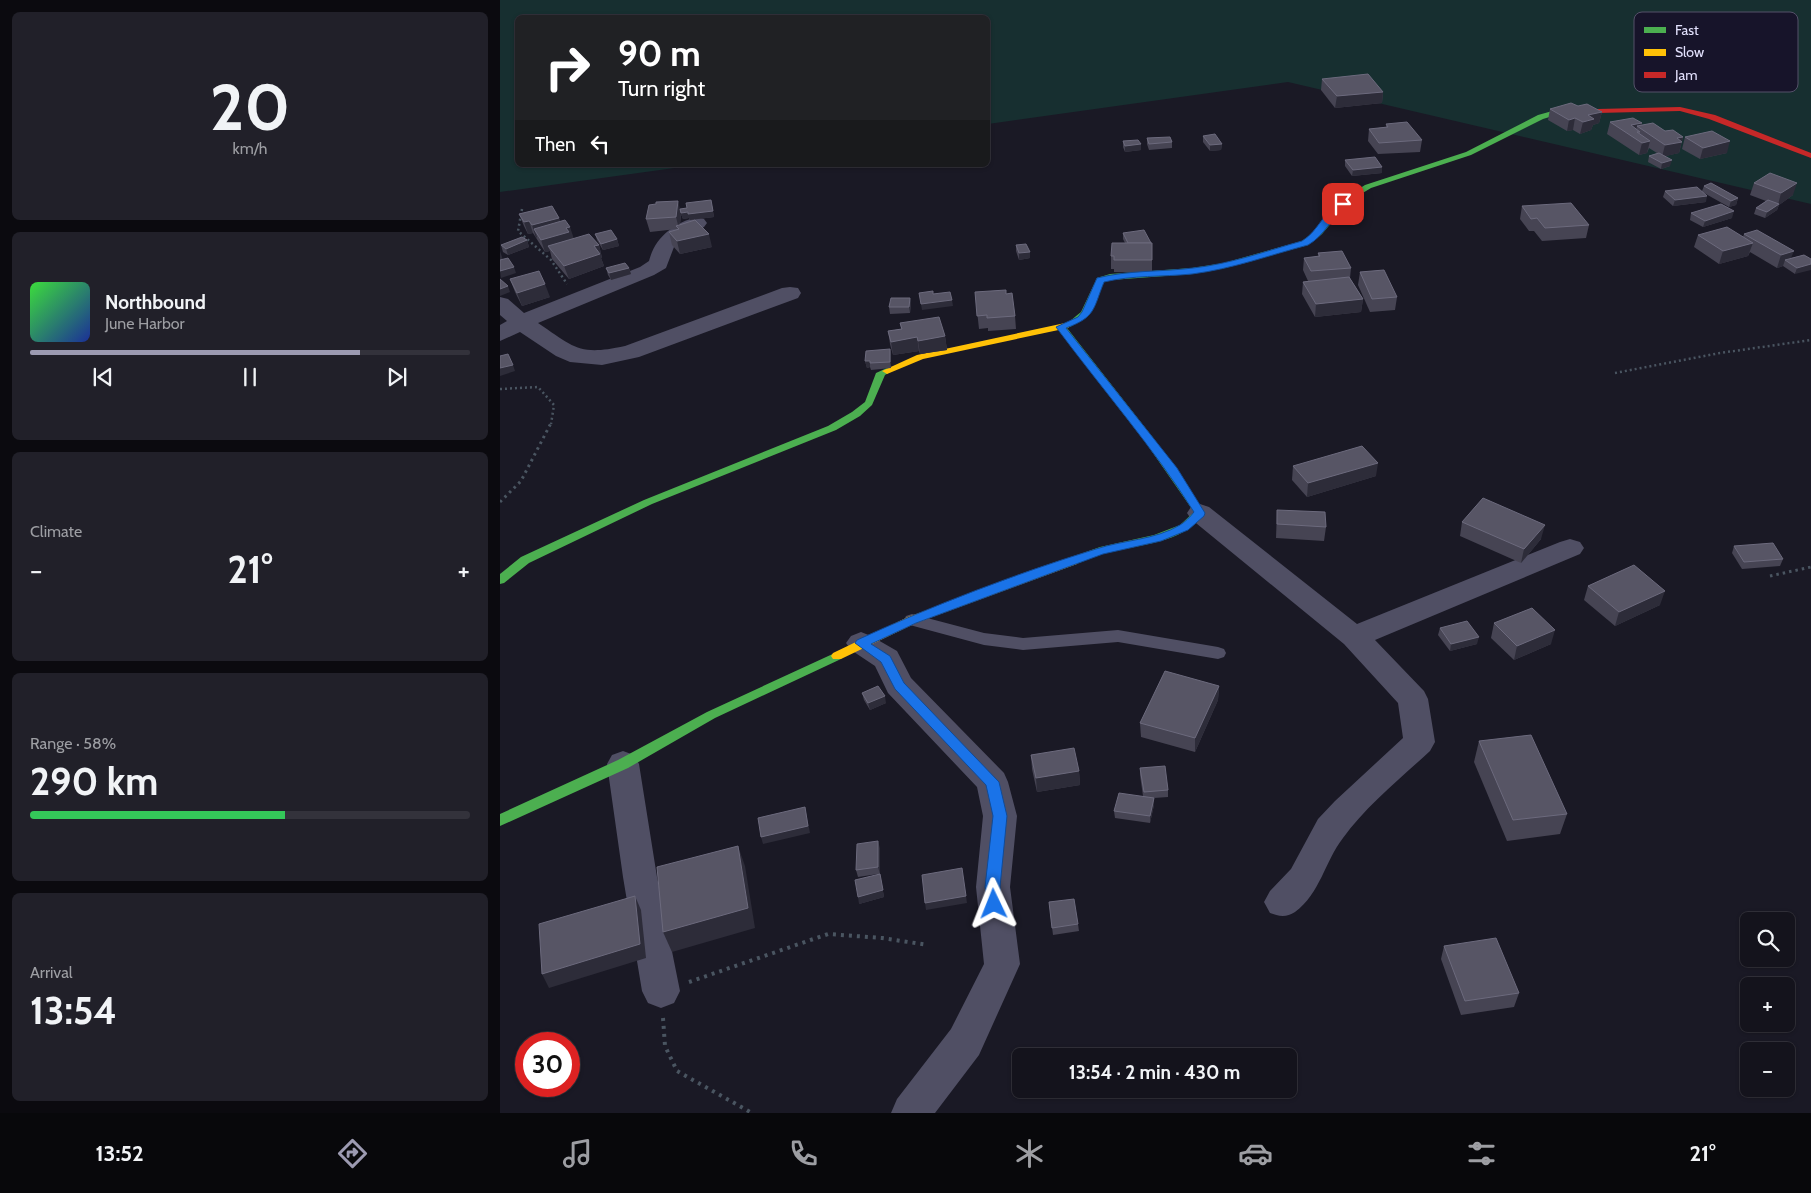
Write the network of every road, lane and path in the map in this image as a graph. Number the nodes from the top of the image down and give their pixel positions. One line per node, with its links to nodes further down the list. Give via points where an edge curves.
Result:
1 (1811, 156): 8 (street, via 1712,117 1680,109 1560,111 1540,115 1461,157 1374,183 1354,194 1332,214 1314,238 1305,243 1225,266 1122,275 1100,280 1086,313 1081,319)
2 (522, 208): 5 (path, via 518,231 551,260)
3 (697, 224): 5 (street, via 665,242 659,264)
4 (790, 293): 7 (street, via 630,352 602,358 578,357 564,351)
5 (577, 299): 7 (street)
6 (500, 304): 7 (street)
7 (521, 322): 9 (street)
8 (1061, 327): 14 (street, via 1173,470); 18 (street, via 920,357 882,373 869,403 832,428 639,506 525,560)
9 (500, 334)
10 (1811, 340): 11 (path)
11 (1615, 373)
12 (500, 389): 13 (path, via 538,387 554,405 550,427 521,481)
13 (500, 502)
14 (1200, 513): 19 (street, via 1184,528 1157,538 1100,551); 20 (street)
15 (1570, 548): 20 (street)
16 (1811, 566): 17 (path)
17 (1770, 576)
18 (500, 580)
19 (912, 620): 21 (street); 22 (lane, via 1023,644 1118,636)
20 (1354, 637): 25 (street, via 1413,699 1419,742 1330,829 1303,879)
21 (862, 643): 23 (street, via 711,715); 29 (street, via 886,659 899,685 992,782 1000,816 993,887 1002,964 965,1042)
22 (1218, 653)
23 (623, 764): 24 (street); 27 (street)
24 (500, 820)
25 (1282, 902)
26 (928, 945): 27 (path, via 828,934)
27 (662, 1000): 28 (path, via 665,1046 677,1071)
28 (752, 1113)
29 (911, 1113)

